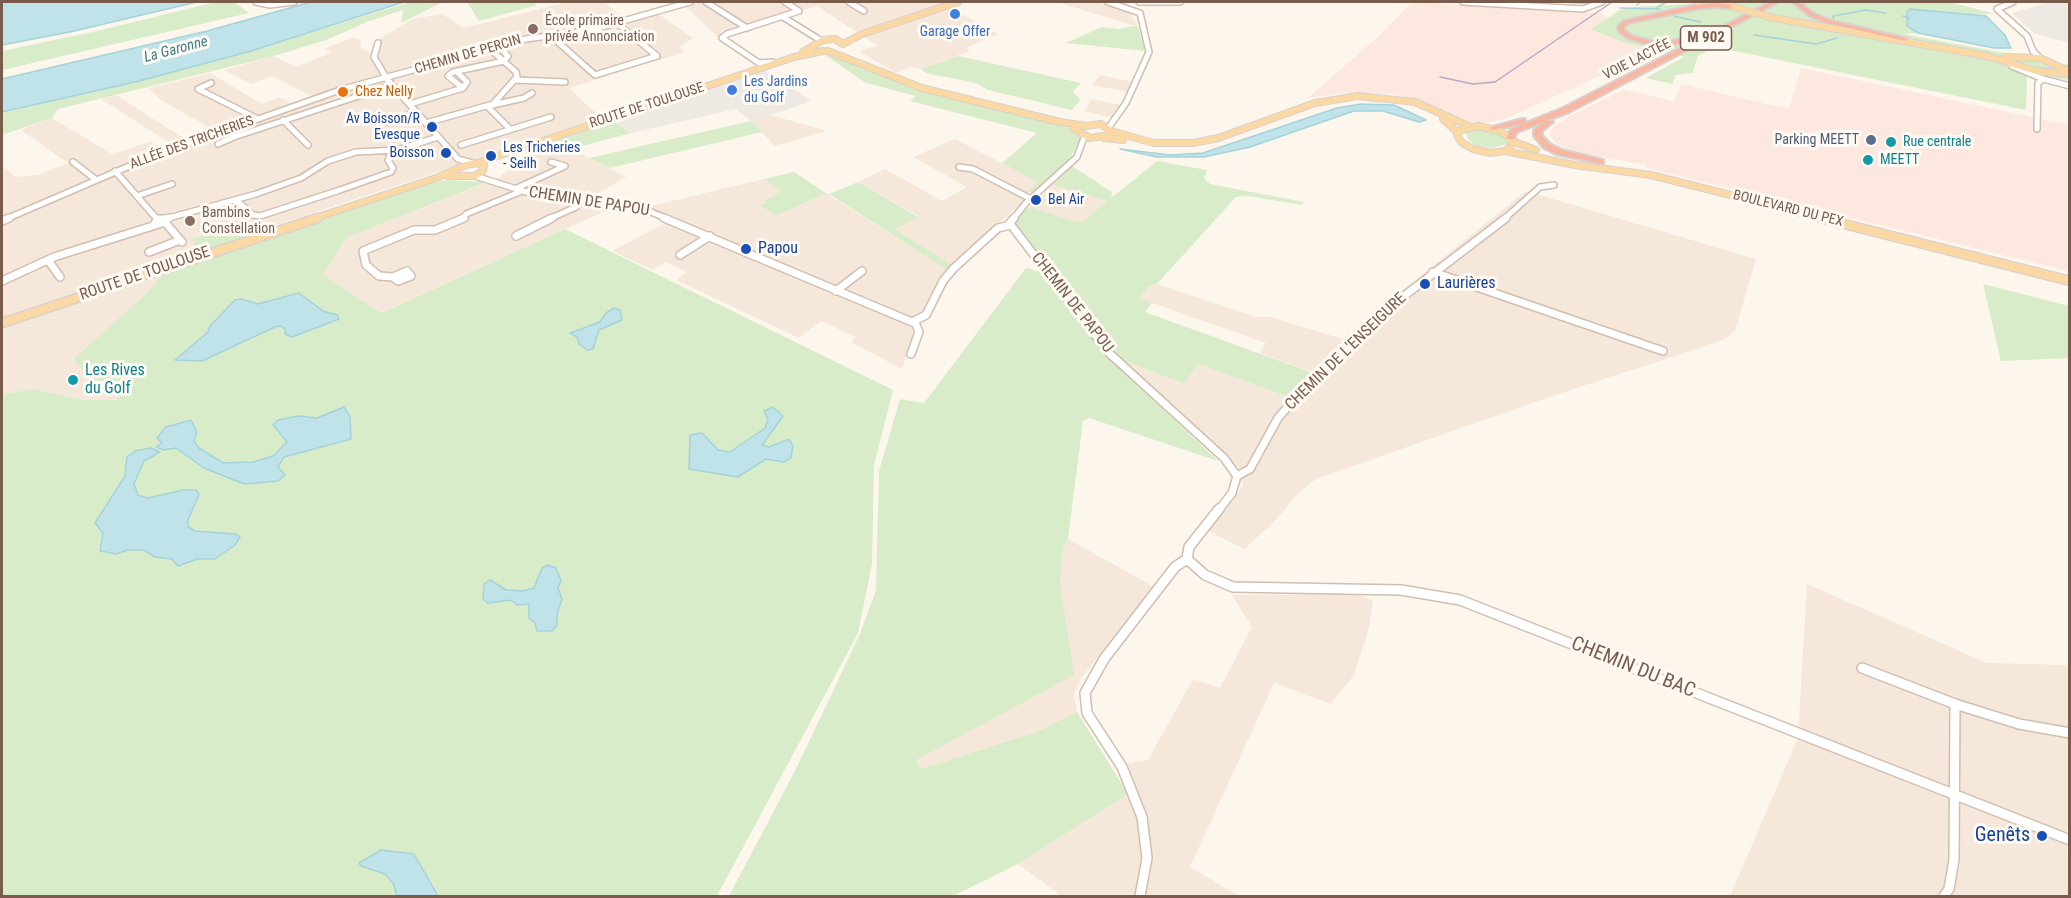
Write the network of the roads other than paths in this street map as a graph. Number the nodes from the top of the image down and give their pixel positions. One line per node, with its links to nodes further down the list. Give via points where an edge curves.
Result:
1 (256, 2): 2 (street)
2 (294, 2)
3 (690, 2): 26 (street, CHEMIN DE PERCIN)
4 (706, 2): 27 (street)
5 (785, 2): 25 (street, via 799,11)
6 (849, 2): 23 (street)
7 (958, 2): 28 (main road)
8 (1108, 2): 21 (street)
9 (1138, 2): 10 (street); 21 (street)
10 (1180, 2)
11 (1463, 2): 12 (street, via 1583,9)
12 (1602, 2)
13 (1698, 2): 14 (main road)
14 (1708, 2)
15 (1717, 2): 22 (main road)
16 (1727, 2): 22 (main road)
17 (1764, 2): 30 (highway, VOIE LACTÉE / M 902)
18 (1775, 2): 59 (highway, VOIE LACTÉE / M 902)
19 (1796, 2): 32 (highway, via 1812,15 1830,22)
20 (2013, 2): 41 (street, via 1996,9 2027,36)
21 (1124, 6): 68 (street, via 1141,15 1149,52)
22 (1737, 6): 24 (main road, bridge); 30 (highway, via 1696,7 1626,22 1621,27 1630,37 1653,44)
23 (864, 11)
24 (1771, 16): 32 (main road); 38 (main road)
25 (783, 17): 27 (street); 33 (street)
26 (617, 23): 29 (street, CHEMIN DE PERCIN, via 584,32); 29 (street, via 656,53 655,57 598,75)
27 (747, 28): 44 (street, via 722,39 759,63)
28 (862, 34): 31 (main road); 36 (main road)
29 (550, 35): 37 (street, CHEMIN DE PERCIN)
30 (1697, 37): 70 (highway, VOIE LACTÉE / M 902, via 1554,108)
31 (835, 39): 33 (main road); 36 (main road)
32 (1905, 39): 46 (main road)
33 (820, 40): 35 (main road, ROUTE DE TOULOUSE)
34 (378, 43): 50 (street, via 374,57)
35 (814, 45): 40 (main road); 42 (main road, ROUTE DE TOULOUSE)
36 (842, 45): 40 (main road, ROUTE DE TOULOUSE); 43 (main road)
37 (498, 46): 39 (street, CHEMIN DE PERCIN); 45 (street, via 508,56)
38 (1935, 47): 46 (main road); 51 (street, via 2001,62)
39 (490, 48): 45 (street); 50 (street, CHEMIN DE PERCIN)
40 (825, 51): 42 (main road, ROUTE DE TOULOUSE); 43 (main road, BOULEVARD DU PEX)
41 (2031, 54): 46 (main road); 47 (main road)
42 (794, 57): 44 (main road, ROUTE DE TOULOUSE)
43 (852, 59): 74 (main road, BOULEVARD DU PEX, via 907,83)
44 (784, 60): 90 (main road, ROUTE DE TOULOUSE, via 501,155)
45 (504, 61): 48 (street); 52 (street, via 517,74)
46 (2017, 61): 47 (main road, via 2037,72)
47 (2056, 69): 49 (main road)
48 (458, 73): 57 (street, via 467,82); 57 (street, via 448,76)
49 (2070, 73)
50 (387, 79): 55 (street); 64 (street, ALLÉE DES TRICHERIES, via 339,90)
51 (2043, 79): 56 (street); 72 (street, via 2038,83)
52 (515, 80): 53 (street); 61 (street)
53 (565, 82)
54 (211, 83): 64 (street, via 198,89)
55 (392, 85): 60 (street); 65 (street)
56 (2070, 86)
57 (463, 88): 60 (street)
58 (532, 93): 61 (street)
59 (1588, 99): 79 (highway, VOIE LACTÉE / M 902, via 1514,131); 89 (highway, via 1542,126 1538,136 1559,152)
60 (410, 104): 62 (street)
61 (487, 106): 67 (street); 71 (street)
62 (417, 112): 66 (street); 67 (street)
63 (551, 117): 71 (street)
64 (256, 118): 73 (street, ALLÉE DES TRICHERIES)
65 (284, 120): 76 (street); 81 (street)
66 (386, 122)
67 (426, 123): 77 (street)
68 (1111, 126): 69 (main road, via 1154,143 1193,143 1315,104 1380,96 1415,102); 74 (main road, via 1101,124); 78 (main road)
69 (1470, 127): 70 (main road); 75 (main road)
70 (1493, 128): 79 (main road, BOULEVARD DU PEX)
71 (510, 129): 82 (street)
72 (2037, 129)
73 (226, 130): 76 (street); 92 (street, ALLÉE DES TRICHERIES)
74 (1084, 131): 78 (main road, BOULEVARD DU PEX); 84 (street)
75 (1458, 133): 78 (main road, BOULEVARD DU PEX, via 1422,108 1362,99 1321,107 1196,147 1158,147); 85 (main road, BOULEVARD DU PEX, via 1461,142 1473,149)
76 (234, 136): 80 (street)
77 (438, 137): 83 (street); 86 (street)
78 (1101, 138): 84 (street)
79 (1511, 139): 85 (main road, via 1510,148); 89 (main road, BOULEVARD DU PEX, via 1558,156)
80 (218, 144)
81 (308, 145)
82 (461, 145)
83 (393, 150): 103 (street, via 362,150 332,159 301,178); 103 (street, via 388,160 391,172 340,190 260,216)
84 (1082, 150): 101 (street)
85 (1505, 151): 116 (main road, BOULEVARD DU PEX, via 1651,175)
86 (458, 159): 90 (street); 93 (street)
87 (73, 162): 95 (street)
88 (551, 162): 99 (street, via 565,166)
89 (1600, 162): 116 (main road, BOULEVARD DU PEX, via 1660,173)
90 (479, 166): 93 (main road); 94 (main road); 96 (street, CHEMIN DE PAPOU)
91 (959, 167): 101 (street, via 973,169)
92 (115, 171): 95 (street, ALLÉE DES TRICHERIES); 100 (street)
93 (458, 171): 94 (main road); 119 (main road, ROUTE DE TOULOUSE)
94 (475, 176): 96 (street, CHEMIN DE PAPOU)
95 (95, 179): 104 (street, ALLÉE DES TRICHERIES)
96 (494, 180): 99 (street, CHEMIN DE PAPOU)
97 (172, 184): 100 (street)
98 (1554, 185): 113 (street, CHEMIN DE L'ENSEIGURE, via 1540,188)
99 (518, 190): 102 (street, CHEMIN DE PAPOU); 115 (street, via 465,214 464,219 435,230 414,230 363,251 366,266 379,276)
100 (137, 196): 105 (street)
101 (1031, 199): 106 (street)
102 (583, 200): 107 (street); 108 (street, CHEMIN DE PAPOU, via 646,210)
103 (237, 201): 105 (street)
104 (2, 220)
105 (161, 220): 109 (street, via 181,241); 111 (street)
106 (1008, 225): 120 (street, via 998,228 949,274 927,315); 123 (street, CHEMIN DE PAPOU, via 1018,231 1108,352 1224,458)
107 (516, 236)
108 (710, 236): 110 (street); 118 (street, CHEMIN DE PAPOU)
109 (149, 252)
110 (681, 255)
111 (48, 260): 114 (street); 117 (street)
112 (862, 271): 118 (street)
113 (1433, 272): 121 (street); 123 (street, CHEMIN DE L'ENSEIGURE, via 1299,392 1278,418 1250,469)
114 (60, 277)
115 (393, 277)
116 (2070, 278)
117 (2, 280)
118 (836, 291): 120 (street, CHEMIN DE PAPOU)
119 (2, 322)
120 (915, 322): 122 (street, via 919,332)
121 (1663, 351)
122 (911, 354)
123 (1237, 476): 124 (street, CHEMIN DE L'ENSEIGURE, via 1232,493 1189,547)
124 (1187, 559): 129 (street, CHEMIN DU BAC, via 1205,575 1233,587 1401,590 1460,600); 131 (street, CHEMIN DE L'ENSEIGURE, via 1175,567 1104,659 1085,693 1087,713 1122,767 1142,817 1148,858)
125 (1862, 668): 126 (street)
126 (1955, 704): 127 (street, via 2019,724); 129 (street)
127 (2065, 732): 128 (street)
128 (2070, 739)
129 (1955, 795): 130 (street, CHEMIN DU BAC); 132 (street, via 1953,873)
130 (2070, 840)
131 (1140, 897)
132 (1944, 897)

